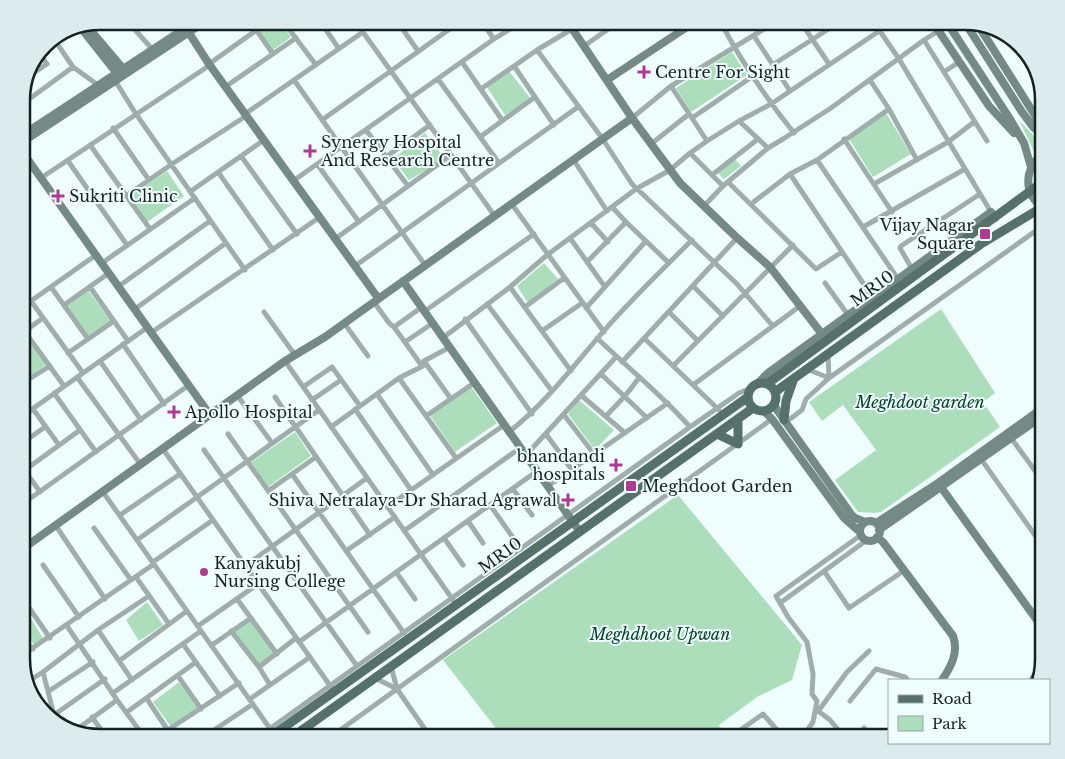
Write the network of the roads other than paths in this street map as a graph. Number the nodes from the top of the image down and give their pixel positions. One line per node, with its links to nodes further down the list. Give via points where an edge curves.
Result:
1 (135, 30): 37 (street)
2 (183, 30): 37 (street)
3 (193, 30): 26 (street)
4 (256, 30): 40 (street); 47 (street)
5 (290, 30): 29 (street)
6 (326, 30): 36 (street)
7 (403, 30): 39 (street)
8 (447, 30): 39 (street)
9 (488, 30): 30 (street)
10 (508, 30): 30 (street)
11 (570, 30): 38 (street)
12 (573, 30): 34 (street)
13 (607, 30): 34 (street)
14 (680, 30): 58 (street)
15 (725, 30): 35 (street)
16 (763, 30): 28 (street)
17 (806, 30): 31 (street)
18 (828, 30): 31 (street)
19 (938, 30): 32 (street); 44 (street)
20 (952, 30): 96 (street)
21 (90, 31): 54 (street)
22 (880, 31): 42 (street); 46 (street)
23 (970, 31): 76 (street, via 1022,112)
24 (85, 32): 54 (street)
25 (363, 32): 36 (street); 52 (street)
26 (189, 33): 47 (street); 54 (street)
27 (983, 33): 73 (street)
28 (754, 36): 35 (street); 45 (street)
29 (296, 38): 40 (street); 48 (street)
30 (494, 39): 43 (street)
31 (813, 40): 45 (street); 46 (street)
32 (924, 40): 42 (street); 53 (street)
33 (58, 44): 50 (street)
34 (584, 46): 58 (street)
35 (734, 48): 55 (street); 61 (street)
36 (339, 49): 48 (street)
37 (153, 50): 54 (street)
38 (537, 50): 49 (street); 69 (street)
39 (418, 51): 52 (street)
40 (273, 54): 62 (street)
41 (43, 59): 51 (street, via 47,64)
42 (899, 59): 59 (street); 95 (street)
43 (462, 62): 56 (street); 63 (street)
44 (959, 62): 53 (street); 96 (street, via 988,106)
45 (774, 64): 64 (street)
46 (829, 64): 64 (street)
47 (210, 65): 62 (street); 71 (street)
48 (316, 65): 57 (street)
49 (514, 66): 63 (street); 65 (street)
50 (73, 68): 60 (street); 66 (street)
51 (36, 71)
52 (391, 71): 67 (street); 77 (street)
53 (944, 72): 80 (street)
54 (119, 75): 60 (street); 71 (street); 87 (street)
55 (753, 76): 68 (street); 74 (street)
56 (438, 79): 67 (street); 88 (street)
57 (294, 80): 72 (street); 77 (street)
58 (607, 80): 75 (street)
59 (870, 80): 70 (street); 86 (street)
60 (98, 85): 85 (street)
61 (671, 86): 74 (street); 75 (street)
62 (226, 87): 72 (street)
63 (481, 90): 78 (street)
64 (790, 91): 68 (street)
65 (535, 97): 78 (street); 81 (street)
66 (30, 99)
67 (411, 99): 82 (street); 84 (street)
68 (771, 104): 79 (street); 86 (street)
69 (578, 107): 81 (street); 89 (street)
70 (889, 109): 91 (street); 107 (street)
71 (136, 114): 83 (street); 112 (street)
72 (246, 115): 92 (street); 112 (street)
73 (1035, 115)
74 (690, 116): 93 (street); 97 (street)
75 (632, 118): 89 (street); 97 (street)
76 (1035, 118)
77 (322, 120): 99 (street)
78 (502, 120): 88 (street)
79 (739, 121): 90 (street); 93 (street)
80 (974, 122): 94 (street); 95 (street)
81 (554, 124): 111 (street)
82 (430, 126): 102 (street); 104 (street)
83 (113, 128): 98 (street); 121 (street)
84 (366, 130): 99 (street); 104 (street)
85 (30, 131)
86 (794, 133): 100 (street)
87 (30, 137)
88 (480, 137): 111 (street)
89 (602, 138): 105 (street); 129 (street)
90 (758, 139): 100 (street); 119 (street)
91 (844, 139): 106 (street); 125 (street)
92 (264, 140): 103 (street); 122 (street)
93 (707, 141): 101 (street)
94 (987, 141)
95 (948, 142): 107 (street); 115 (street)
96 (1024, 143): 114 (street)
97 (652, 144): 116 (street)
98 (90, 145): 108 (street); 133 (street)
99 (341, 147): 113 (street); 138 (street)
100 (768, 148): 123 (street)
101 (690, 153): 116 (street); 119 (street)
102 (451, 155): 124 (street); 126 (street)
103 (241, 156): 117 (street); 155 (street)
104 (386, 157): 126 (street)
105 (573, 159): 136 (street); 141 (street)
106 (817, 160): 118 (street); 151 (street)
107 (917, 160): 125 (street)
108 (68, 161): 120 (street); 164 (street)
109 (30, 162): 120 (street)
110 (1035, 162): 114 (street)
111 (499, 163): 124 (street)
112 (172, 164): 121 (street); 130 (street)
113 (317, 164): 122 (street); 148 (street)
114 (1031, 167): 131 (street)
115 (965, 168): 132 (street); 142 (street)
116 (670, 170): 129 (street); 139 (street)
117 (218, 172): 130 (street); 166 (street)
118 (790, 174): 137 (street); 167 (street)
119 (712, 175): 127 (street)
120 (41, 178): 168 (street)
121 (149, 180): 133 (street)
122 (294, 181): 146 (street)
123 (728, 182): 127 (street); 137 (street)
124 (472, 183): 144 (street); 154 (street)
125 (874, 184): 142 (street)
126 (408, 186): 138 (street)
127 (723, 186): 139 (street)
128 (1035, 187): 131 (main road, MR10)
129 (636, 188): 140 (street); 160 (street)
130 (191, 191): 134 (street)
131 (1029, 191): 135 (street); 145 (main road, MR10)
132 (980, 194): 145 (street); 177 (street, via 901,246 903,256)
133 (126, 196): 152 (street)
134 (195, 198): 147 (street); 152 (street)
135 (1035, 201)
136 (511, 203): 144 (street); 156 (street)
137 (751, 204): 165 (street)
138 (382, 205): 148 (street); 154 (street)
139 (704, 206): 158 (street)
140 (612, 207): 141 (street); 150 (street)
141 (607, 211): 149 (street)
142 (892, 212): 151 (street)
143 (1035, 212): 228 (main road, MR10, via 981,244)
144 (494, 215): 174 (street)
145 (993, 215): 177 (street); 254 (main road, MR10)
146 (320, 217): 155 (street); 159 (street)
147 (210, 221): 163 (street); 184 (street)
148 (358, 222): 159 (street)
149 (591, 222): 157 (street); 162 (street)
150 (626, 222): 161 (street); 162 (street)
151 (863, 227): 181 (street)
152 (150, 230): 164 (street)
153 (1035, 231): 247 (street)
154 (402, 233): 174 (street); 175 (street)
155 (297, 234): 166 (street)
156 (534, 234): 169 (street); 201 (street)
157 (570, 238): 169 (street); 171 (street)
158 (737, 238): 172 (street); 176 (street)
159 (336, 239): 175 (street)
160 (692, 240): 172 (street); 173 (street)
161 (646, 241): 173 (street); 189 (street)
162 (608, 242): 171 (street)
163 (226, 243): 178 (street); 200 (street)
164 (127, 245): 170 (street)
165 (793, 245): 167 (street, via 816,269); 176 (street)
166 (273, 250): 178 (street)
167 (842, 252): 191 (street)
168 (96, 254): 170 (street); 186 (street)
169 (547, 255): 180 (street); 188 (street)
170 (102, 262): 179 (street)
171 (587, 262): 189 (street)
172 (714, 262): 185 (street); 190 (street)
173 (669, 263): 216 (street)
174 (425, 265): 182 (street)
175 (355, 266): 192 (street)
176 (770, 267): 190 (street); 197 (street)
177 (912, 269): 181 (street)
178 (245, 270): 214 (street)
179 (109, 273): 184 (street); 187 (street)
180 (564, 278): 194 (street); 198 (street)
181 (898, 280): 191 (street)
182 (403, 281): 192 (street); 201 (street)
183 (824, 283): 204 (street)
184 (119, 286): 200 (street)
185 (692, 286): 203 (street); 205 (street)
186 (51, 287): 193 (street); 196 (street)
187 (90, 287): 196 (street); 208 (street)
188 (510, 287): 195 (street); 198 (street)
189 (605, 287): 199 (street)
190 (745, 293): 205 (street); 211 (street)
191 (873, 298): 204 (street)
192 (376, 300): 209 (street); 212 (street)
193 (31, 301): 206 (street)
194 (582, 302): 199 (street); 215 (street)
195 (487, 304): 207 (street); 255 (street)
196 (64, 305): 221 (street)
197 (800, 306): 211 (street); 217 (street)
198 (525, 307): 215 (street)
199 (586, 308): 216 (street)
200 (135, 309): 214 (street)
201 (423, 309): 210 (street); 212 (street)
202 (264, 312): 229 (street)
203 (669, 312): 220 (street); 222 (street)
204 (848, 315): 217 (street)
205 (723, 316): 222 (street)
206 (44, 318): 213 (street); 227 (street)
207 (465, 320): 218 (street); 275 (street)
208 (114, 321): 221 (street); 224 (street)
209 (344, 323): 229 (street); 230 (street)
210 (433, 323): 218 (street); 225 (street)
211 (772, 325): 251 (street)
212 (394, 327): 225 (street)
213 (30, 328)
214 (150, 330): 224 (street); 250 (street)
215 (542, 331): 239 (street)
216 (604, 332): 219 (street)
217 (822, 334): 254 (street, via 768,374)
218 (444, 337): 226 (street)
219 (597, 338): 231 (street); 239 (street)
220 (644, 338): 234 (street); 237 (street)
221 (88, 339): 227 (street)
222 (698, 341): 237 (street)
223 (30, 342): 236 (street)
224 (126, 342): 232 (street); 267 (street)
225 (405, 342): 235 (street)
226 (450, 347): 235 (street); 249 (street)
227 (68, 353): 240 (street)
228 (828, 354): 238 (main road, MR10); 247 (street)
229 (294, 355): 233 (street)
230 (368, 356)
231 (616, 357): 234 (street); 241 (street)
232 (100, 361): 240 (street); 284 (street)
233 (284, 361): 253 (street); 259 (street)
234 (622, 362): 245 (street)
235 (423, 363): 244 (street); 263 (street)
236 (50, 366): 242 (street); 252 (street)
237 (673, 366): 251 (street)
238 (807, 369): 246 (main road, MR10); 247 (street)
239 (571, 371): 255 (street)
240 (83, 373): 243 (street)
241 (601, 374): 260 (street); 261 (street)
242 (30, 377)
243 (77, 377): 252 (street); 297 (street)
244 (399, 378): 258 (street); 279 (street)
245 (639, 378): 261 (street); 265 (street)
246 (794, 378): 256 (main road, MR10); 285 (main road, via 789,389)
247 (829, 378): 285 (street, via 806,399 802,410)
248 (341, 380): 253 (street, via 332,367); 264 (street); 268 (street)
249 (474, 383): 263 (street); 291 (street)
250 (189, 385): 267 (street); 277 (street)
251 (693, 385): 274 (street)
252 (64, 386): 257 (street)
253 (303, 387): 264 (street)
254 (756, 388): 256 (main road); 269 (main road); 274 (main road, MR10)
255 (552, 391): 275 (street)
256 (775, 392): 266 (main road)
257 (54, 393): 270 (street); 292 (street)
258 (377, 394): 268 (street); 320 (street)
259 (237, 395): 277 (street); 300 (street)
260 (582, 396): 278 (street); 280 (street)
261 (625, 396): 280 (street); 281 (street)
262 (275, 397): 287 (street)
263 (451, 399): 279 (street)
264 (312, 400): 271 (street)
265 (668, 403): 281 (street); 290 (street)
266 (774, 403): 272 (main road); 285 (street)
267 (164, 404): 284 (street)
268 (357, 408): 289 (street); 327 (street)
269 (753, 408): 272 (main road); 282 (main road, MR10)
270 (33, 409): 273 (street); 288 (street)
271 (319, 410): 287 (street); 289 (street)
272 (764, 410): 283 (street)
273 (30, 411)
274 (720, 411): 290 (street); 340 (main road, MR10)
275 (532, 414): 291 (street)
276 (1035, 414): 324 (street)
277 (210, 415): 304 (street)
278 (564, 415): 295 (street); 307 (street)
279 (426, 416): 310 (street)
280 (606, 416): 293 (street)
281 (646, 418): 293 (street)
282 (738, 419): 296 (main road, MR10); 301 (main road)
283 (772, 419): 301 (street); 352 (street, via 844,518)
284 (141, 420): 297 (street)
285 (785, 421): 343 (street, via 851,514)
286 (1035, 421): 299 (street)
287 (295, 426): 300 (street); 309 (street)
288 (45, 427): 298 (street); 302 (street)
289 (331, 427): 323 (street)
290 (690, 427): 340 (street)
291 (506, 428): 303 (street); 310 (street)
292 (80, 430): 302 (street); 306 (street)
293 (625, 433): 307 (street)
294 (228, 434): 312 (street)
295 (546, 434): 308 (street); 315 (street)
296 (717, 434): 301 (main road); 349 (main road, MR10)
297 (119, 436): 306 (street); 314 (street)
298 (30, 438)
299 (1011, 438): 311 (street); 316 (street)
300 (272, 444): 312 (street)
301 (738, 444): 421 (street)
302 (59, 446): 313 (street)
303 (520, 448): 308 (street); 348 (street)
304 (163, 449): 314 (street); 318 (street)
305 (204, 450): 322 (street)
306 (96, 452): 329 (street)
307 (594, 454): 315 (street)
308 (526, 455): 317 (street)
309 (316, 457): 319 (street); 331 (street)
310 (456, 458): 320 (street)
311 (981, 459): 324 (street); 351 (street)
312 (247, 461): 322 (street); 328 (street)
313 (30, 464)
314 (141, 465): 330 (street)
315 (572, 470): 325 (street)
316 (1035, 471)
317 (537, 472): 325 (street); 326 (street)
318 (180, 474): 332 (street); 338 (street)
319 (292, 474): 328 (street); 336 (street)
320 (434, 475): 327 (street)
321 (30, 478): 329 (street)
322 (224, 478): 332 (street); 357 (street)
323 (367, 478): 331 (street); 335 (street)
324 (941, 484): 347 (street); 379 (street)
325 (548, 486): 340 (street)
326 (513, 489): 334 (street); 337 (street)
327 (411, 490): 335 (street)
328 (268, 491): 346 (street)
329 (40, 492): 333 (street)
330 (103, 492): 338 (street); 344 (street)
331 (343, 496): 336 (street); 350 (street)
332 (197, 498): 341 (street); 354 (street)
333 (30, 499)
334 (490, 505): 342 (street); 358 (street)
335 (387, 507): 339 (street)
336 (319, 513): 346 (street); 359 (street)
337 (532, 514)
338 (120, 515): 354 (street)
339 (395, 517): 348 (street); 350 (street)
340 (571, 518): 349 (street); 358 (street); 375 (main road, MR10)
341 (213, 520): 361 (street); 364 (street)
342 (468, 521): 353 (street); 355 (street)
343 (865, 522): 347 (street, via 871,521); 352 (street, via 861,526)
344 (56, 526): 356 (street); 372 (street)
345 (94, 528): 368 (street)
346 (296, 530): 357 (street); 377 (street)
347 (878, 530): 352 (street, via 873,540); 365 (street, via 883,542)
348 (404, 531): 360 (street)
349 (580, 532): 408 (main road, MR10)
350 (370, 535): 359 (street)
351 (1035, 535)
352 (863, 536): 366 (street); 376 (street, via 776,596)
353 (444, 538): 360 (street); 363 (street)
354 (137, 540): 361 (street)
355 (483, 543)
356 (30, 544)
357 (272, 547): 364 (street); 385 (street)
358 (521, 549): 375 (street)
359 (346, 551): 370 (street)
360 (421, 555): 367 (street); 375 (street)
361 (153, 563): 368 (street); 380 (street)
362 (43, 565): 383 (street)
363 (463, 565)
364 (246, 566): 369 (street)
365 (905, 570): 366 (street, via 849,608); 416 (street, via 948,628 957,646)
366 (824, 571): 376 (street)
367 (396, 572): 370 (street); 374 (street)
368 (134, 578): 371 (street); 372 (street)
369 (258, 584): 373 (street); 394 (street)
370 (373, 589): 377 (street); 392 (street)
371 (149, 596): 386 (street); 389 (street)
372 (105, 598): 383 (street)
373 (238, 599): 384 (street); 388 (street)
374 (415, 600)
375 (454, 602): 392 (street); 420 (main road, MR10)
376 (780, 603): 430 (street, via 807,642 813,674 812,694 817,701)
377 (349, 606): 385 (street); 391 (street)
378 (30, 609): 393 (street)
379 (1032, 609): 381 (street); 382 (street)
380 (187, 611): 386 (street); 388 (street)
381 (1035, 612)
382 (1035, 614)
383 (79, 617): 387 (street)
384 (251, 618): 390 (street); 402 (street)
385 (326, 623): 394 (street); 407 (street)
386 (169, 624): 404 (street)
387 (67, 626): 393 (street); 395 (street)
388 (200, 629): 396 (street); 397 (street)
389 (98, 630): 395 (street); 404 (street)
390 (231, 631): 397 (street); 409 (street)
391 (368, 632)
392 (404, 632): 407 (street)
393 (50, 638): 399 (street)
394 (298, 640): 402 (street); 403 (street)
395 (80, 644): 405 (street); 410 (street)
396 (183, 644): 406 (street); 417 (street)
397 (212, 645): 418 (street)
398 (30, 646): 399 (street)
399 (33, 649): 400 (street)
400 (30, 651)
401 (869, 651): 430 (street, via 847,672)
402 (277, 654): 409 (street)
403 (310, 657): 419 (street); 420 (street)
404 (119, 660): 417 (street)
405 (93, 662): 414 (street); 422 (street)
406 (196, 662): 411 (street); 424 (street)
407 (357, 666): 420 (street)
408 (392, 666): 412 (main road, MR10); 421 (street)
409 (259, 667): 419 (street)
410 (43, 672): 413 (street); 422 (street)
411 (178, 676): 425 (street); 429 (street)
412 (375, 678): 421 (street); 443 (main road, MR10)
413 (33, 679)
414 (104, 679): 423 (street); 433 (street)
415 (907, 679): 427 (street, via 876,669)
416 (943, 679)
417 (132, 680): 423 (street)
418 (239, 684): 424 (street); 428 (street)
419 (270, 685): 428 (street)
420 (332, 689): 442 (main road, MR10)
421 (397, 689): 444 (street); 445 (street)
422 (49, 691): 431 (street)
423 (113, 693): 426 (street)
424 (220, 696): 429 (street)
425 (147, 699): 432 (street); 438 (street)
426 (117, 700): 432 (street); 434 (street)
427 (850, 701)
428 (251, 702): 440 (street); 441 (street)
429 (201, 709): 439 (street)
430 (817, 710): 448 (street); 449 (street)
431 (53, 711)
432 (127, 712): 437 (street)
433 (56, 714)
434 (92, 717): 435 (street); 436 (street)
435 (81, 726)
436 (101, 729)
437 (139, 729)
438 (167, 729)
439 (170, 729)
440 (214, 729)
441 (268, 729)
442 (277, 729)
443 (304, 729)
444 (341, 729)
445 (425, 729)
446 (743, 729): 447 (street, via 763,714)
447 (776, 729)
448 (808, 729)
449 (836, 729)

